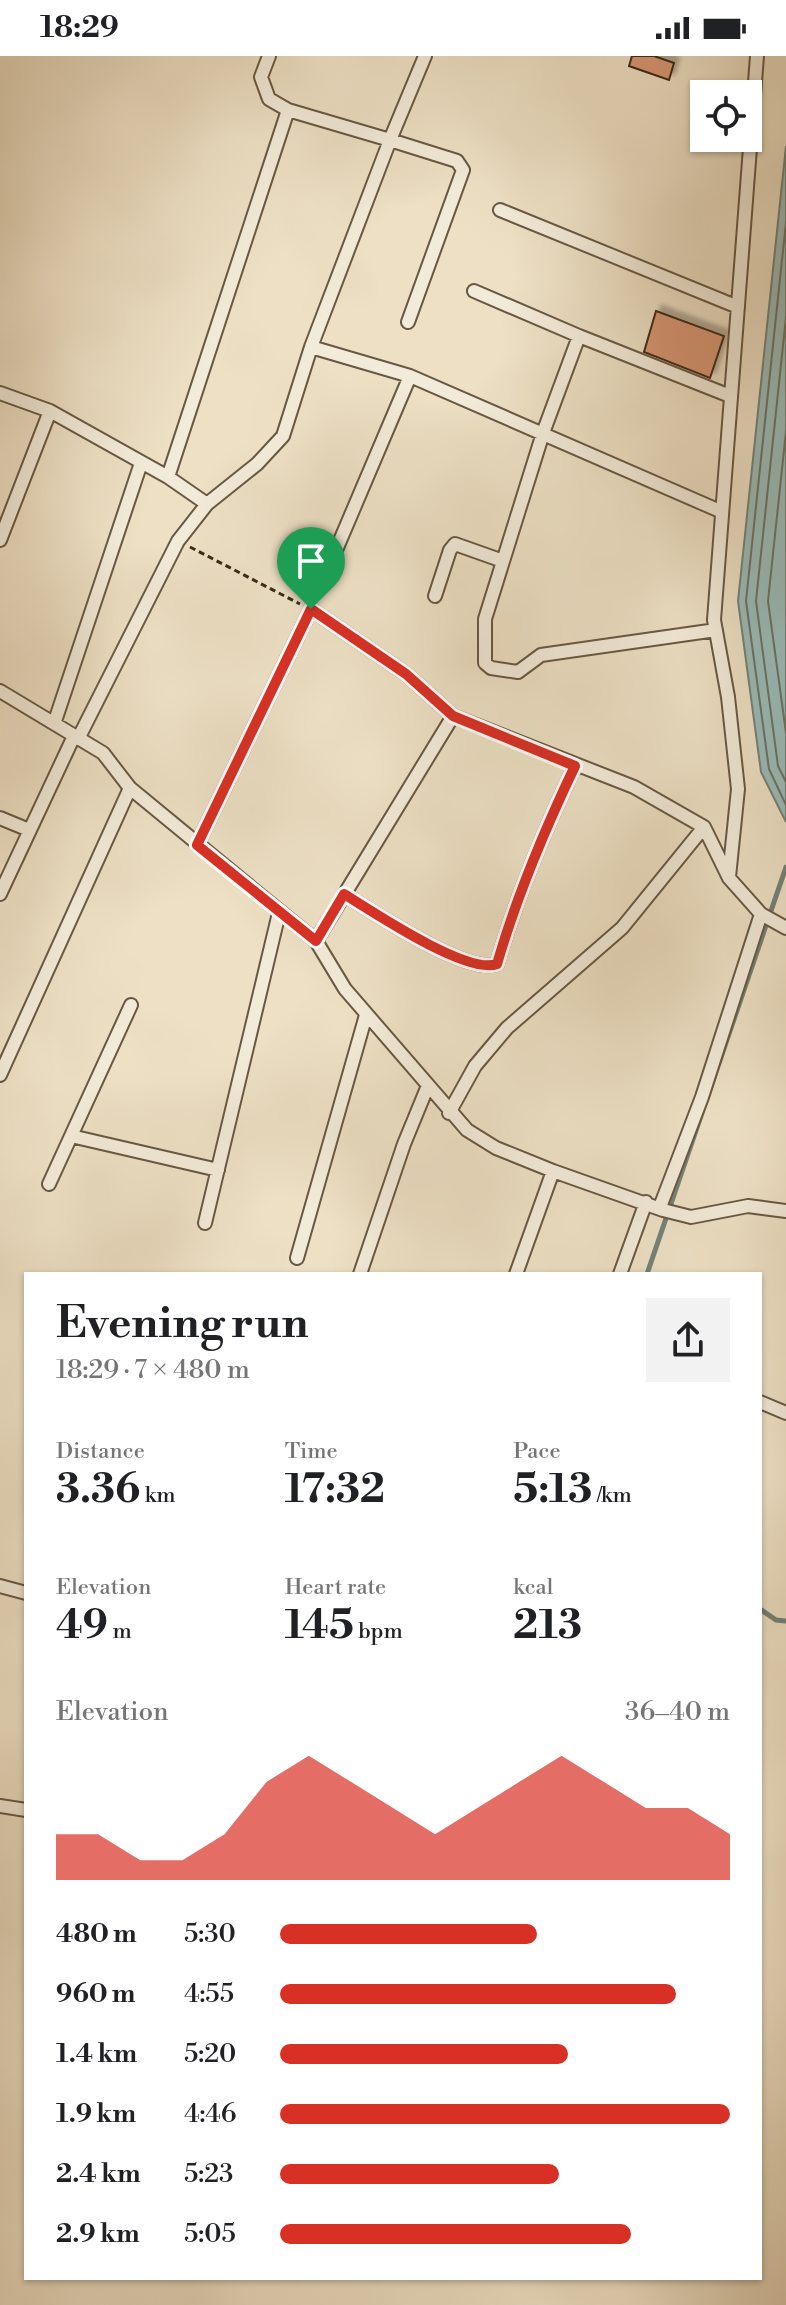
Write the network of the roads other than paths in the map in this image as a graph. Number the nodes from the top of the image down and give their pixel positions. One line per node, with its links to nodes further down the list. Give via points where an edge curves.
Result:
1 (269, 56): 4 (street, via 263,88 269,99)
2 (425, 56): 5 (street)
3 (757, 56): 8 (street)
4 (288, 110): 5 (street); 18 (street)
5 (390, 140): 9 (street, via 457,161 463,170); 11 (street)
6 (500, 210): 8 (street)
7 (474, 291): 10 (street)
8 (738, 307): 14 (street)
9 (408, 322)
10 (579, 336): 14 (street); 16 (street)
11 (311, 347): 12 (street); 19 (street, via 283,436)
12 (410, 376): 16 (street); 23 (street)
13 (0, 393): 15 (street)
14 (730, 396): 20 (street)
15 (50, 411): 17 (street); 21 (street)
16 (543, 433): 20 (street); 22 (street)
17 (141, 463): 18 (street); 28 (street)
18 (168, 477): 19 (street)
19 (207, 504): 29 (street, via 178,541)
20 (720, 511): 25 (street)
21 (0, 540)
22 (503, 561): 24 (street, via 455,544); 25 (street, via 485,619 485,663 491,668 518,672 541,655)
23 (328, 569)
24 (435, 596)
25 (716, 630): 36 (street, via 738,789)
26 (0, 691): 28 (street)
27 (453, 716): 30 (street); 35 (street, via 406,674 311,609); 38 (street)
28 (55, 721): 29 (street)
29 (76, 738): 31 (street, via 103,753); 34 (street)
30 (575, 766): 33 (street, via 634,787); 38 (street, via 513,909 497,964 476,965 416,938)
31 (130, 788): 35 (street); 45 (street)
32 (0, 818): 34 (street)
33 (704, 827): 36 (street); 47 (street, via 622,928 507,1028 475,1066)
34 (29, 830): 37 (street)
35 (197, 845): 39 (street)
36 (729, 878): 40 (street)
37 (0, 894)
38 (344, 894): 42 (street)
39 (279, 913): 42 (street); 49 (street)
40 (761, 914): 41 (street); 53 (street)
41 (786, 928)
42 (316, 941): 44 (street)
43 (131, 1005): 48 (street)
44 (366, 1015): 46 (street); 56 (street)
45 (0, 1075)
46 (427, 1088): 47 (street); 57 (street)
47 (449, 1113): 50 (street, via 496,1148)
48 (71, 1136): 49 (street); 51 (street)
49 (218, 1170): 55 (street)
50 (553, 1171): 52 (street); 58 (street)
51 (49, 1184)
52 (646, 1202): 53 (street); 59 (street)
53 (660, 1207): 54 (street, via 691,1217 748,1206)
54 (786, 1211)
55 (205, 1223)
56 (297, 1258)
57 (361, 1272)
58 (517, 1272)
59 (621, 1272)
60 (762, 1403): 61 (street)
61 (786, 1413)
62 (0, 1586): 63 (street)
63 (24, 1592)
64 (0, 1806): 65 (street)
65 (24, 1810)

